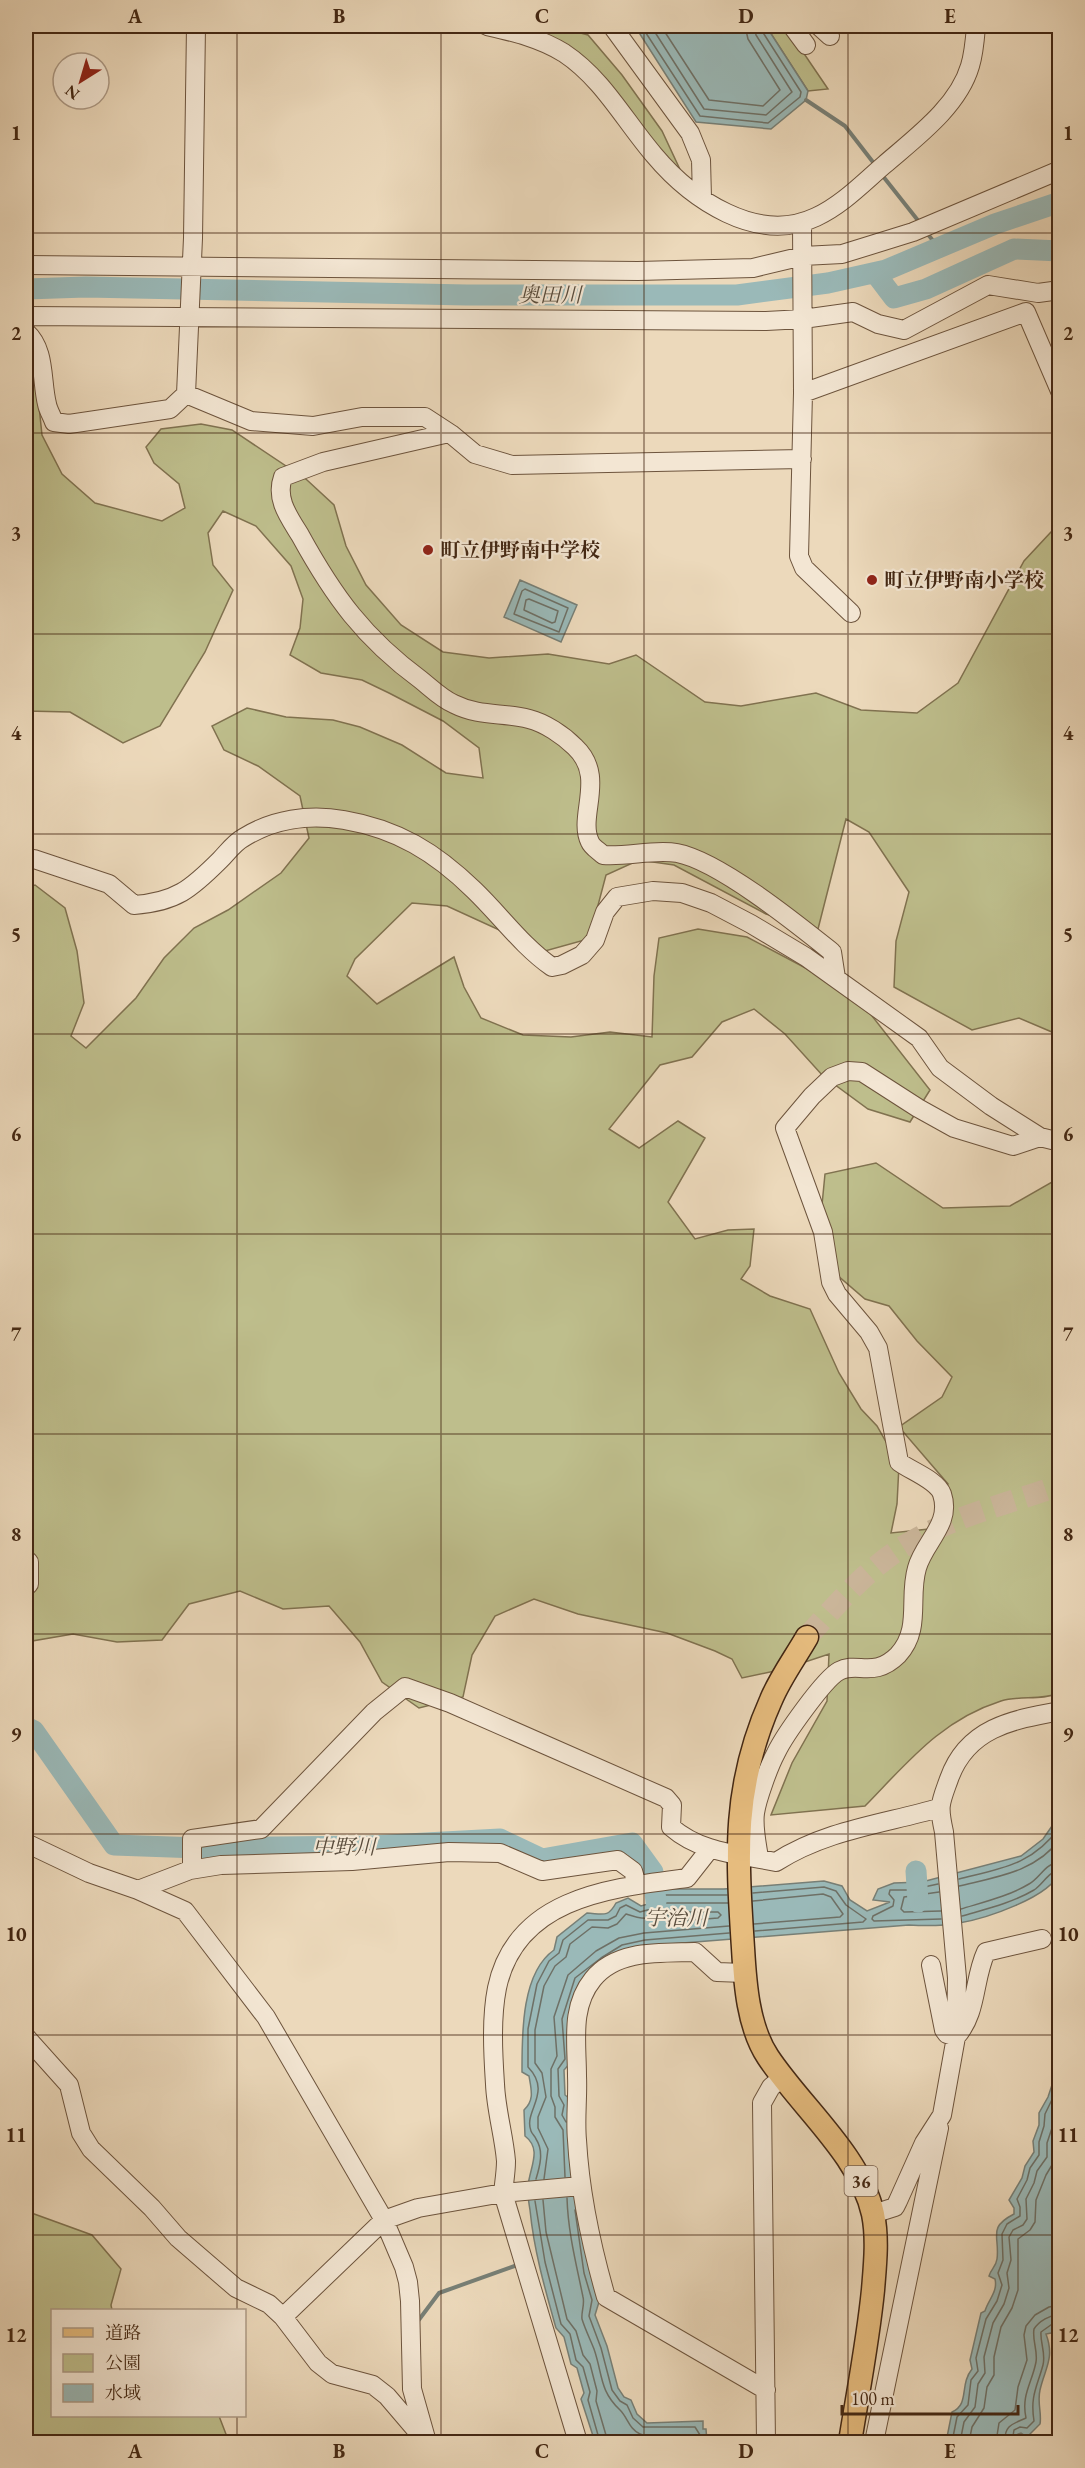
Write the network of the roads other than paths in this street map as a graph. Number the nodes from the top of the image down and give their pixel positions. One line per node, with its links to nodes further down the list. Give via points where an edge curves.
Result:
1 (196, 26): 12 (street)
2 (487, 26): 8 (street, via 548,44 573,60 614,100 654,156)
3 (612, 26): 8 (street, via 690,133 701,160)
4 (792, 26): 6 (street)
5 (976, 26): 9 (street, via 970,66 955,95 924,130 843,200)
6 (806, 45)
7 (1059, 170): 10 (street, via 913,232)
8 (702, 198): 9 (street, via 720,211 754,223 775,227)
9 (802, 222): 10 (street)
10 (803, 262): 12 (street, via 753,268 638,271); 16 (street)
11 (26, 265): 12 (street)
12 (191, 267): 15 (street)
13 (1059, 290): 16 (street, via 1038,293 988,285 904,330 853,312)
14 (26, 315): 15 (street)
15 (189, 316): 16 (street); 20 (street)
16 (803, 319): 19 (street)
17 (26, 332): 20 (street, via 40,358 47,405 54,422 69,424 170,409)
18 (1059, 391): 19 (street, via 1026,312)
19 (803, 393): 22 (street)
20 (186, 394): 21 (street, via 251,421 313,426 362,417 425,417)
21 (449, 433): 22 (street, via 476,454 512,465); 25 (street, via 323,462 283,477 279,488 283,505 348,613 398,663 451,703 475,713 529,719 548,727 576,748 591,779 587,832 590,844 603,855 675,853 700,861 794,922 832,952)
22 (802, 459): 23 (street, via 799,556 804,568)
23 (851, 613)
24 (34, 859): 25 (street, via 109,884 134,905 157,903 198,882 240,839 267,825 325,817 369,824 431,853 474,890 532,953 552,967 582,955 595,940 604,912 617,897 652,891 682,893 711,903)
25 (836, 978): 26 (street, via 919,1038 940,1068)
26 (1040, 1137): 27 (street); 35 (street, via 1013,1146 954,1128 862,1072 848,1071 832,1077 785,1128 823,1232 831,1282 878,1348 899,1462 931,1480 941,1490 944,1503 938,1531 919,1559 914,1577 912,1634 899,1654 885,1665 841,1670 825,1682 776,1753 755,1814)
27 (1059, 1142)
28 (26, 1559): 29 (street)
29 (26, 1587)
30 (807, 1637): 35 (main road, 36, via 771,1698 750,1754 743,1787)
31 (1059, 1711): 32 (street, via 1029,1716 971,1742 954,1765)
32 (939, 1808): 35 (street, via 835,1834 797,1848 776,1862); 43 (street, via 957,1978)
33 (26, 1843): 38 (street)
34 (709, 1850): 35 (street); 36 (street, via 671,1827 672,1805 666,1798 405,1687 374,1712 261,1829 192,1839); 37 (street, via 687,1878)
35 (745, 1862): 40 (main road, 36)
36 (192, 1869): 37 (street, via 352,1862 449,1852 500,1853 542,1871 618,1860 633,1870); 38 (street)
37 (638, 1885): 47 (street, via 581,1897 560,1906 529,1928 507,1958 495,2009 495,2086 506,2162)
38 (138, 1890): 49 (street, via 185,1911 243,1986 266,2017)
39 (1042, 1939): 43 (street, via 986,1952 974,2005)
40 (743, 1962): 44 (main road, 36, via 750,2011 766,2055); 46 (street, via 717,1972 695,1953 640,1953 593,1978 579,2004 576,2023)
41 (931, 1965): 43 (street, via 944,2030)
42 (26, 2037): 50 (street, via 69,2085 81,2133 91,2149 199,2259)
43 (956, 2037): 45 (street)
44 (783, 2078): 48 (main road, 36, via 845,2155); 51 (street, via 771,2087 762,2103)
45 (942, 2115): 48 (street, via 924,2143 895,2206); 56 (street)
46 (578, 2186): 47 (street); 51 (street, via 606,2297)
47 (506, 2193): 49 (street, via 413,2209); 53 (street, via 526,2274)
48 (873, 2214): 55 (main road, 36, via 876,2246 872,2296)
49 (384, 2220): 50 (street); 52 (street, via 408,2282 412,2390)
50 (283, 2317): 52 (street, via 318,2363 332,2374 373,2385 399,2408)
51 (766, 2390): 54 (street)
52 (427, 2442)
53 (578, 2442)
54 (766, 2442)
55 (850, 2442)
56 (874, 2442)

